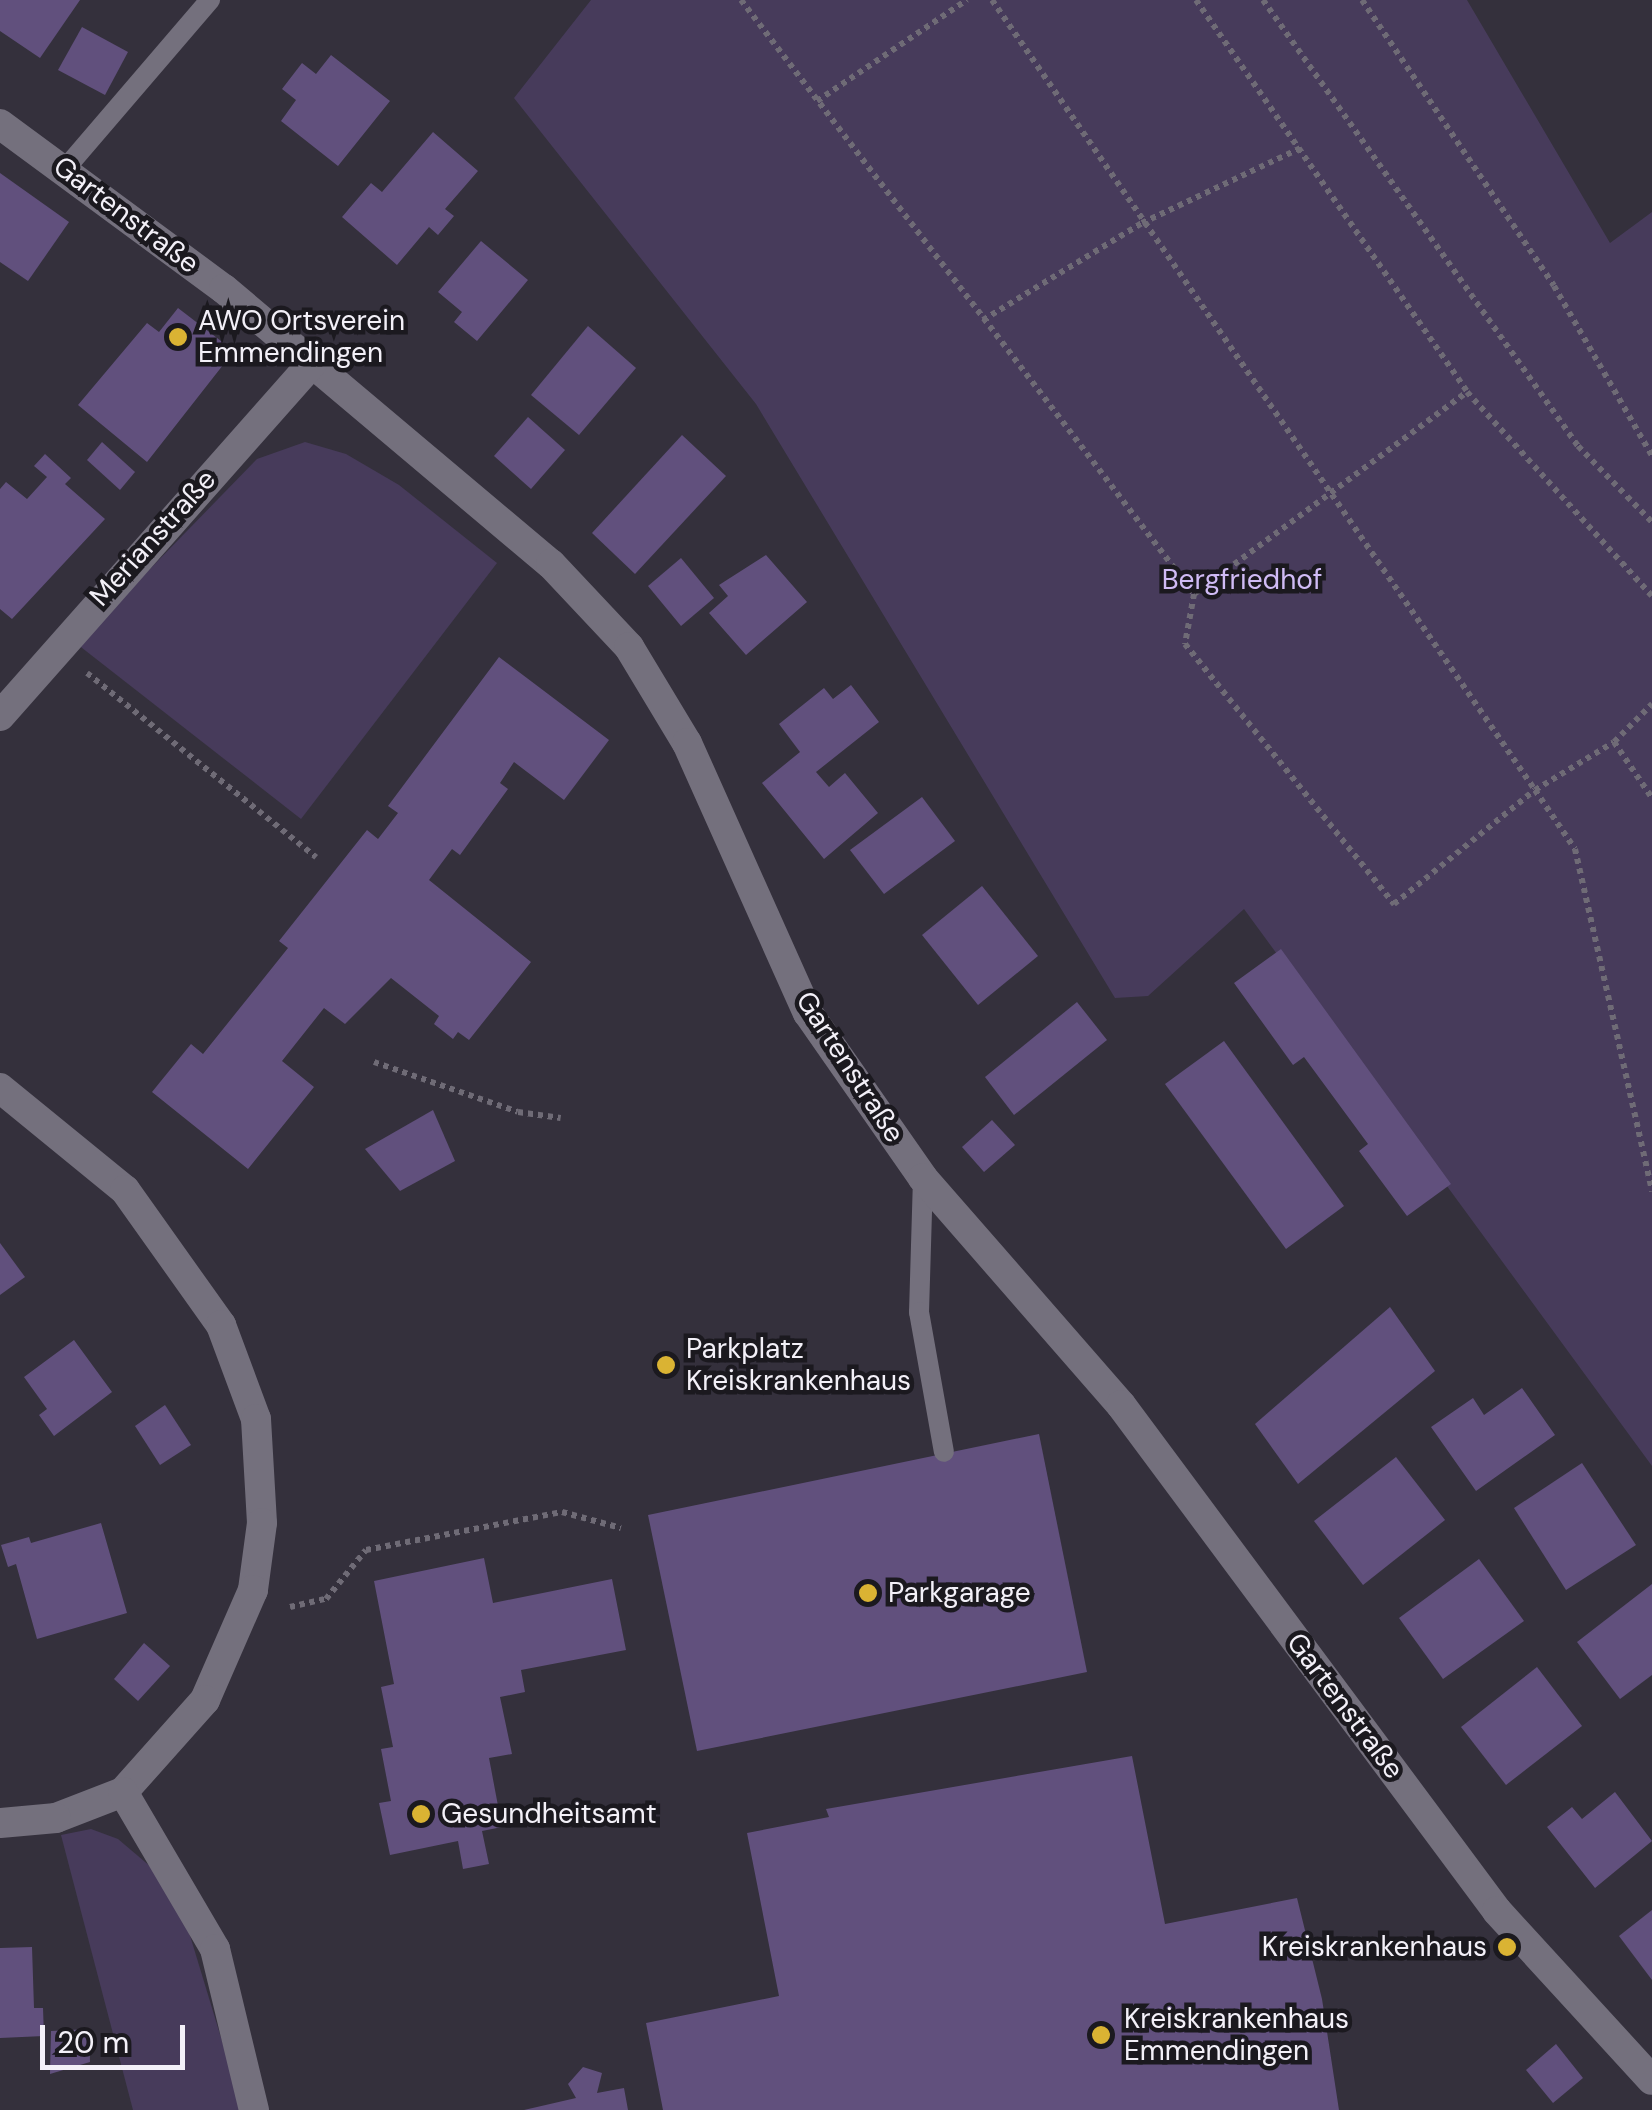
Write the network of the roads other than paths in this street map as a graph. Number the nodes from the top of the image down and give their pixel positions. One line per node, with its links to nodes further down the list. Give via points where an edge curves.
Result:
1 (210, 0): 3 (lane)
2 (0, 124): 3 (street, Gartenstraße)
3 (66, 169): 4 (street, Gartenstraße)
4 (312, 363): 5 (street, Merianstraße, via 54,647); 7 (street, Gartenstraße, via 551,564 628,647 687,743 808,1013)
5 (0, 716)
6 (0, 1088): 9 (street, via 125,1190 221,1325 256,1419 262,1522 245,1616 205,1700)
7 (923, 1178): 8 (lane, via 919,1312); 11 (street, Gartenstraße, via 1121,1406 1496,1911)
8 (944, 1452)
9 (123, 1792): 10 (street, via 56,1818); 12 (street, via 215,1948)
10 (0, 1822)
11 (1652, 2080)
12 (254, 2110)

